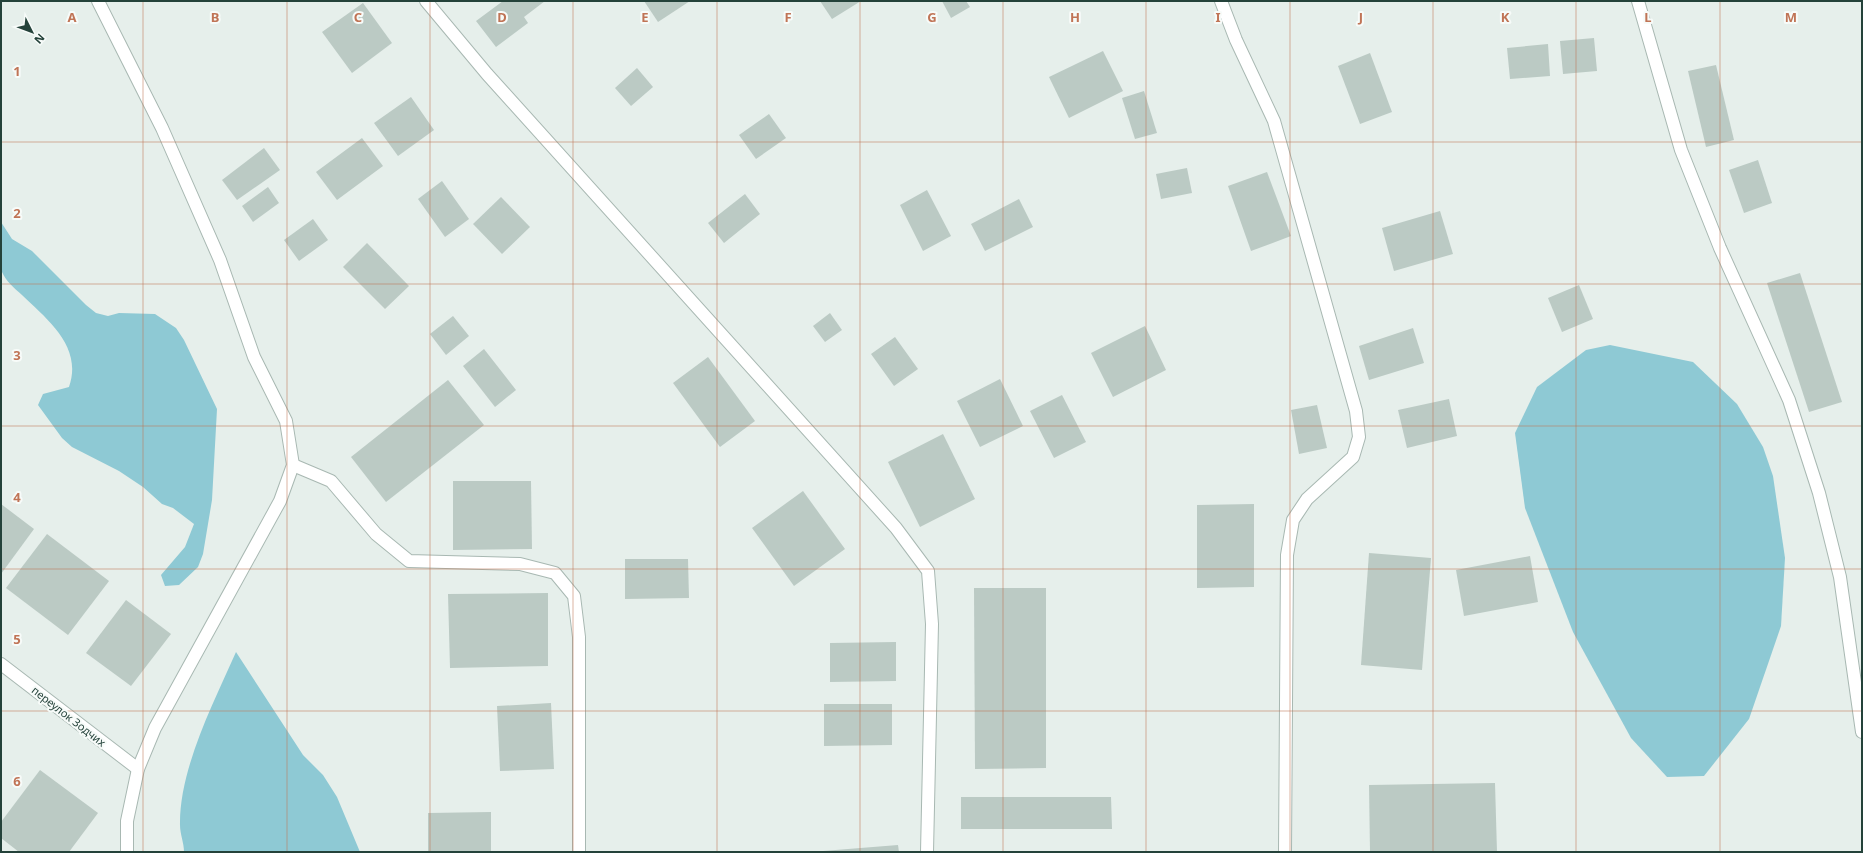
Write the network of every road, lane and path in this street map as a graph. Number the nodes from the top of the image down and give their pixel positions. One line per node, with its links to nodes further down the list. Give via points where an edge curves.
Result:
1 (98, 1): 5 (street, via 162,128 220,260 254,357 286,421)
2 (426, 1): 11 (street, via 487,74 896,528 928,571 932,624)
3 (1221, 1): 12 (street, via 1236,40 1274,121 1356,411 1359,437 1353,457 1307,499 1293,520 1287,555)
4 (1638, 1): 7 (street, via 1681,150 1720,248 1789,400 1820,493 1840,577)
5 (293, 465): 8 (street, via 280,502 155,728); 10 (street, via 331,481 376,534 409,561 520,564 555,573 574,596 579,637)
6 (1, 664): 8 (street, переулок Зодчих)
7 (1862, 732)
8 (138, 769): 9 (street, via 127,822)
9 (127, 852)
10 (579, 852)
11 (927, 852)
12 (1285, 852)

